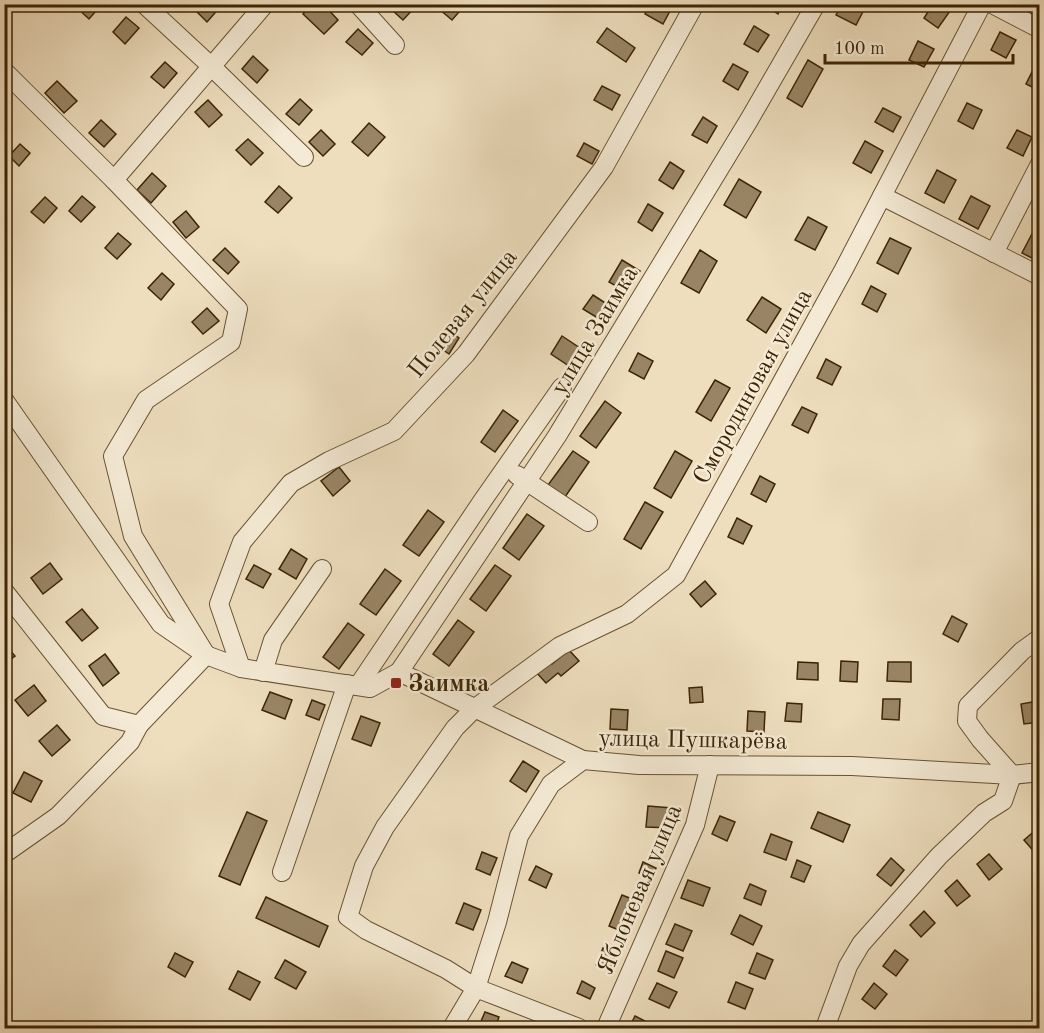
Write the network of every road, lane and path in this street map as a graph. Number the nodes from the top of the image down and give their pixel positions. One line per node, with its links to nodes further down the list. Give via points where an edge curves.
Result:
1 (144, 4): 10 (street)
2 (265, 4): 10 (street)
3 (358, 4): 9 (street)
4 (695, 4): 27 (street, Полевая улица, via 604,166 466,354 394,430 291,483 242,542 219,604)
5 (816, 4): 21 (street, улица Заимка)
6 (982, 4): 15 (street, Смородиновая улица)
7 (992, 4): 8 (street)
8 (1040, 29)
9 (395, 45)
10 (212, 67): 12 (street); 14 (street)
11 (4, 71): 14 (street)
12 (304, 158)
13 (1040, 164): 16 (street)
14 (114, 180): 26 (street, via 237,309 231,342 146,400 113,456 133,536)
15 (882, 196): 16 (street); 31 (street, Смородиновая улица, via 676,575 627,614 560,646)
16 (994, 253): 17 (street)
17 (1040, 276)
18 (562, 387): 20 (street)
19 (4, 400): 26 (street, via 161,624)
20 (506, 467): 21 (street); 30 (street)
21 (526, 482): 22 (street); 29 (street, улица Заимка)
22 (588, 522)
23 (322, 569): 28 (street, via 273,640)
24 (4, 591): 32 (street, via 103,716)
25 (1040, 638): 36 (street, via 968,706 967,721)
26 (206, 655): 27 (street); 32 (street)
27 (242, 668): 28 (street)
28 (263, 672): 30 (street)
29 (399, 672): 30 (street); 31 (street, улица Пушкарёва)
30 (358, 686): 38 (street)
31 (474, 709): 33 (street, улица Пушкарёва); 39 (street, Смородиновая улица, via 455,728 385,827 364,866 348,917)
32 (139, 725): 37 (street, via 130,742 58,816)
33 (583, 760): 34 (street, улица Пушкарёва); 39 (street, via 551,784 519,837)
34 (710, 765): 36 (street, улица Пушкарёва, via 852,766); 42 (street, Яблоневая улица, via 695,825)
35 (1040, 772): 36 (street, улица Пушкарёва)
36 (1012, 775): 43 (street, via 1003,801 984,813 939,856 861,944 848,966)
37 (4, 854)
38 (282, 872)
39 (476, 988): 40 (street); 41 (street)
40 (452, 1029)
41 (579, 1029)
42 (606, 1029)
43 (825, 1029)

